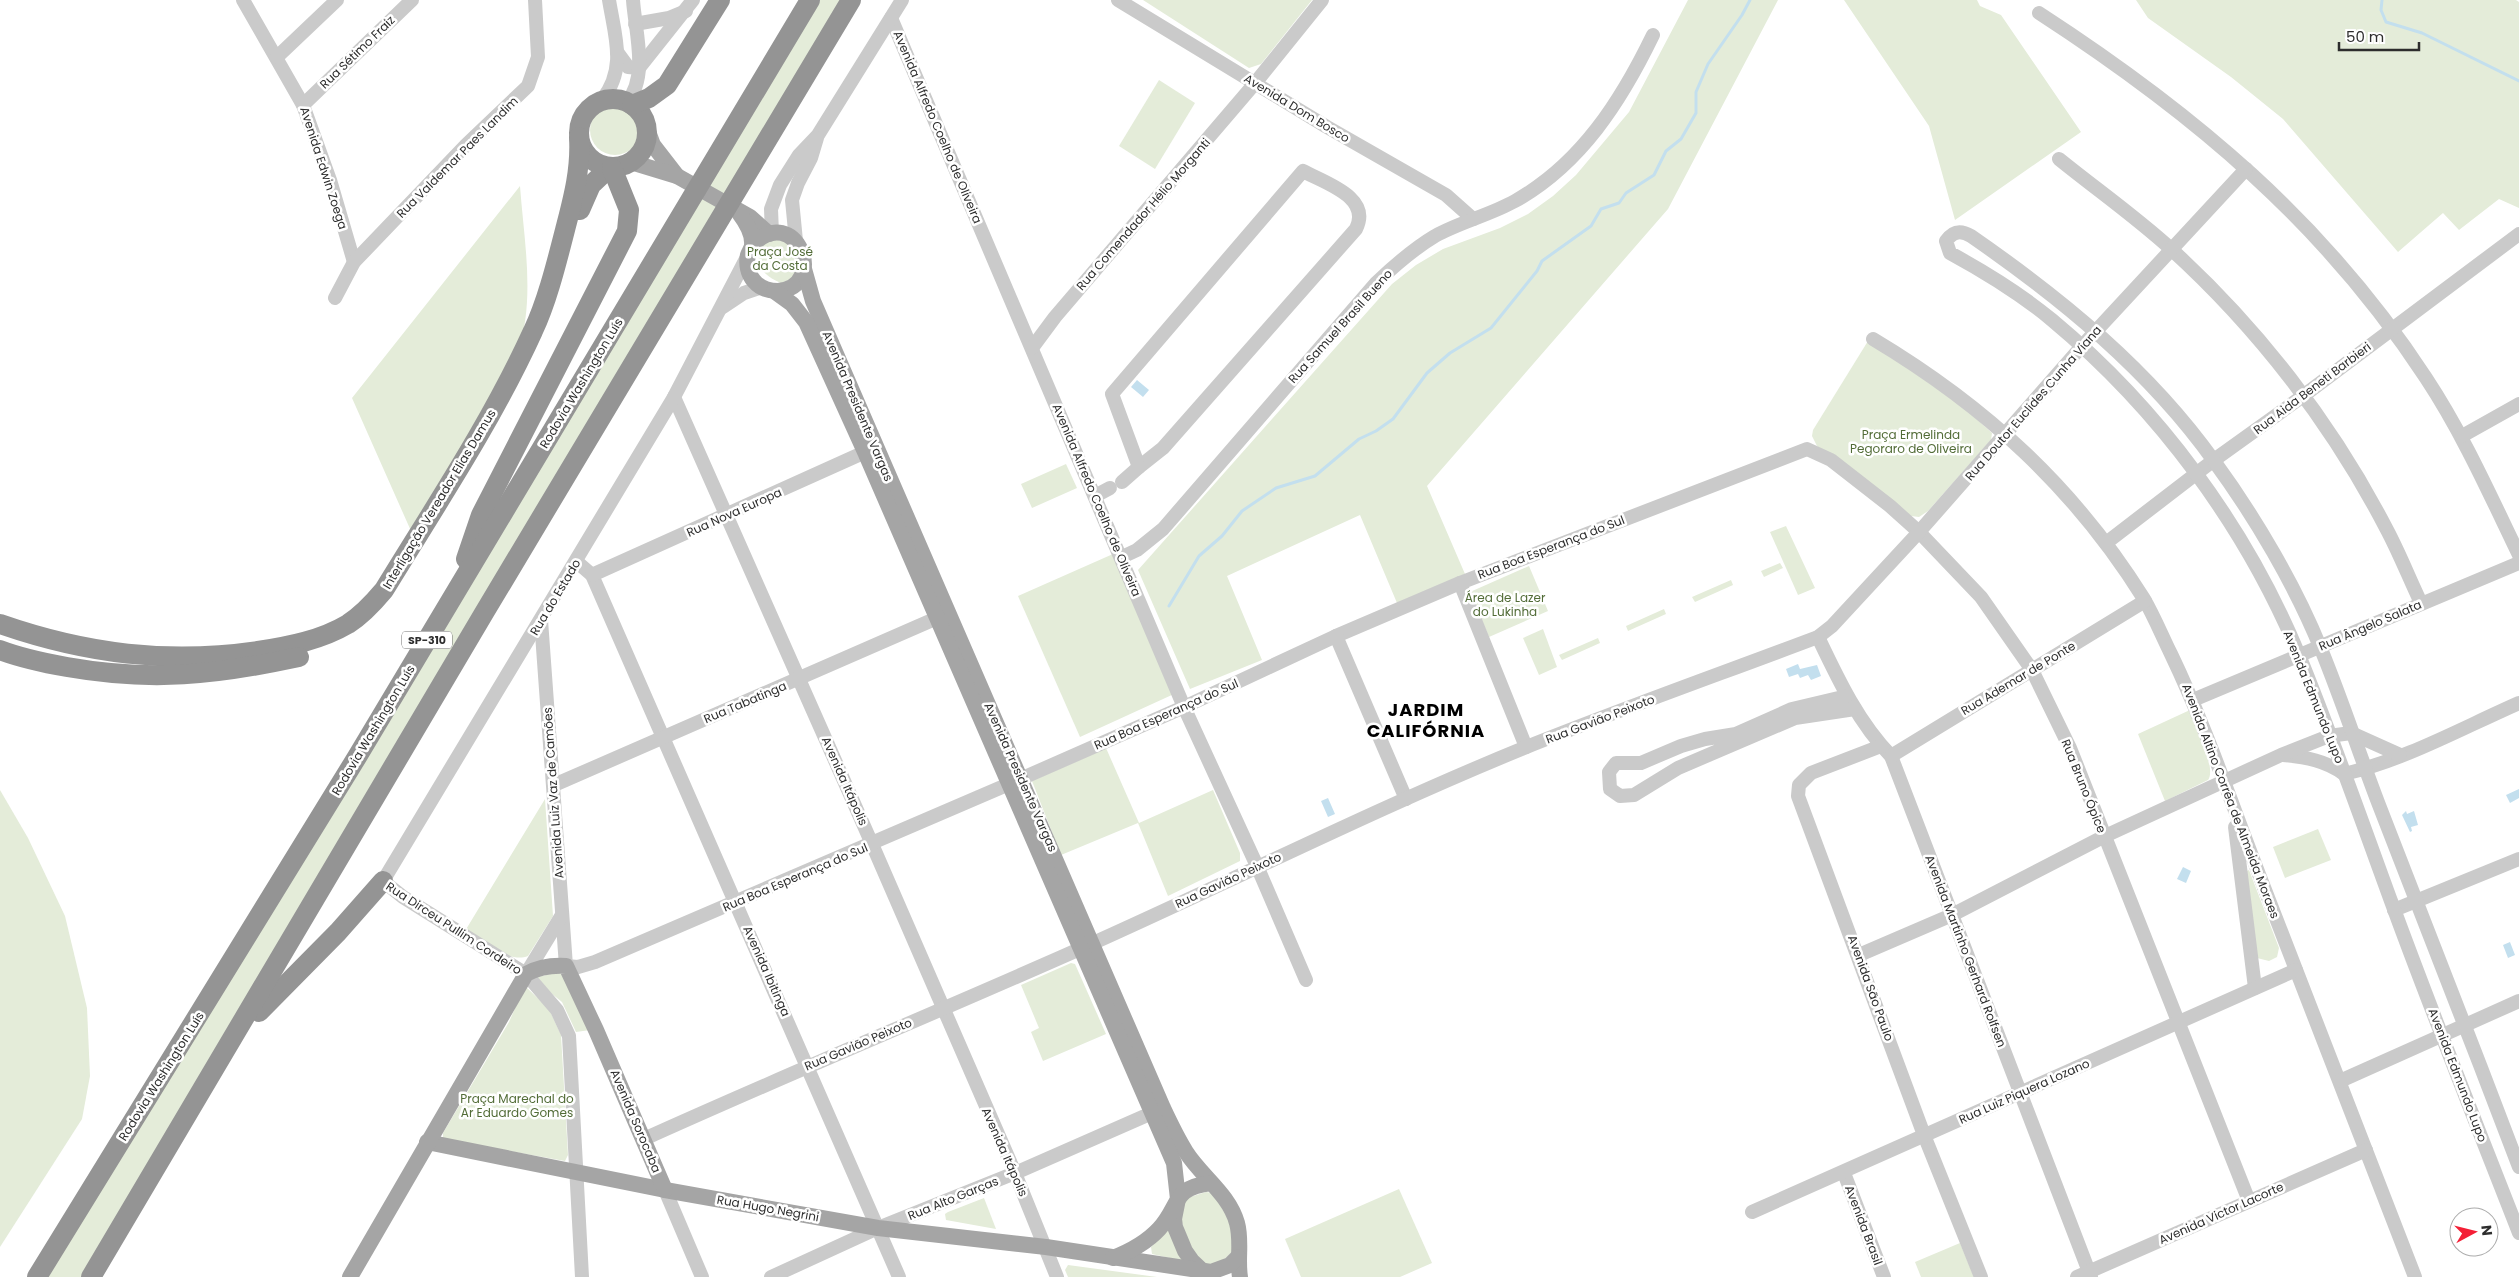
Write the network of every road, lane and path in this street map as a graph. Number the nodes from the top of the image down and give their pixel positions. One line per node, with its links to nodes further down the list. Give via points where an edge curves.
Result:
1 (242, 0): 19 (street, Avenida Edwin Zoega)
2 (336, 0): 19 (street)
3 (412, 0): 24 (street, Rua Sétimo Fraiz)
4 (535, 0): 40 (street, Rua Valdemar Paes Landim, via 538,57 528,86 466,145)
5 (609, 0): 18 (street)
6 (634, 0): 16 (street)
7 (720, 0): 23 (highway, via 667,85 649,98)
8 (810, 0): 70 (highway, Rodovia Washington Luís / SP-310)
9 (851, 0): 130 (highway, SP-310)
10 (902, 0): 15 (street)
11 (1118, 0): 21 (street, Avenida Dom Bosco)
12 (1322, 0): 21 (street, Rua Comendador Hélio Morganti)
13 (690, 6): 16 (street, via 669,18); 20 (street)
14 (2038, 13): 31 (street, via 2181,112)
15 (891, 18): 26 (street); 49 (street, Avenida Alfredo Coelho de Oliveira)
16 (635, 24): 20 (street)
17 (1653, 34): 34 (street, Rua Samuel Brasil Bueno, via 1635,72 1601,126 1561,169 1514,202)
18 (618, 52): 20 (street, via 628,68); 22 (street, via 613,87)
19 (277, 57): 24 (street, Avenida Edwin Zoega)
20 (639, 68): 23 (street, via 636,92)
21 (1256, 82): 34 (street, Avenida Dom Bosco, via 1446,195); 49 (street, Rua Comendador Hélio Morganti, via 1055,316)
22 (602, 100): 23 (highway); 27 (highway, via 584,114 579,125)
23 (630, 104): 25 (highway)
24 (303, 105): 40 (street, Avenida Edwin Zoega, via 330,180)
25 (646, 126): 29 (highway, via 642,150); 32 (main road, via 653,145)
26 (818, 135): 35 (street, via 799,155 780,185 771,209); 37 (street, via 792,200)
27 (579, 137): 30 (highway, via 589,158); 75 (highway, Interligação Vereador Elias Damus, via 576,188 534,329 495,407 384,590 368,608 350,623 309,641 242,653 195,657 105,652 46,640)
28 (2059, 159): 38 (street)
29 (631, 162): 30 (highway); 32 (main road)
30 (611, 167): 70 (highway, via 629,210 627,231 481,514); 79 (highway, Interligação Vereador Elias Damus, via 591,185 583,200 551,310 519,383 422,552 377,615 360,629 342,641 299,657 215,673 178,676 105,674)
31 (2246, 169): 38 (street, Rua Doutor Euclides Cunha Viana); 45 (street, via 2311,231)
32 (680, 178): 33 (main road)
33 (737, 211): 35 (main road); 39 (main road, via 746,223)
34 (1473, 220): 65 (street, Rua Samuel Brasil Bueno, via 1436,236 1404,256 1376,283 1163,529 1138,550)
35 (770, 233): 37 (main road, via 789,236); 39 (main road, via 759,238)
36 (2519, 234): 45 (street, Rua Aida Beneti Barbieri)
37 (796, 241): 41 (main road, via 803,254)
38 (2171, 249): 46 (street, Rua Doutor Euclides Cunha Viana); 50 (street, via 2255,336)
39 (750, 250): 42 (main road, via 749,273); 44 (street, Rua do Estado)
40 (354, 262): 43 (street, Rua Valdemar Paes Landim)
41 (804, 269): 42 (main road, via 793,286); 55 (main road, Avenida Presidente Vargas, via 813,301)
42 (768, 289): 44 (street, Rua do Estado, via 744,293); 55 (main road, Avenida Presidente Vargas, via 792,304 806,322)
43 (335, 298)
44 (720, 309): 51 (street, Rua do Estado)
45 (2392, 327): 50 (street, Rua Aida Beneti Barbieri); 54 (street)
46 (2095, 332): 48 (street, Rua Doutor Euclides Cunha Viana); 48 (street, Avenida Edmundo Lupo, via 2055,296 1971,236 1959,231 1946,241 1950,253 2051,318); 57 (street, Avenida Edmundo Lupo, via 2177,414)
47 (1873, 339): 53 (street, Avenida Altino Corrêa de Almeida Moraes, via 1963,397)
48 (2082, 346): 53 (street, Rua Doutor Euclides Cunha Viana); 59 (street, Avenida Edmundo Lupo, via 2160,428)
49 (1032, 348): 60 (street, Avenida Alfredo Coelho de Oliveira)
50 (2303, 396): 57 (street, Rua Aida Beneti Barbieri); 72 (street, via 2346,459 2386,528)
51 (674, 397): 61 (street, Avenida Itápolis); 66 (street, Rua do Estado)
52 (2519, 404): 54 (street)
53 (2006, 434): 62 (street, Rua Doutor Euclides Cunha Viana); 63 (street, Avenida Altino Corrêa de Almeida Moraes, via 2057,483)
54 (2462, 436): 64 (street)
55 (871, 449): 61 (street, Rua Nova Europa); 73 (main road, Avenida Presidente Vargas); 99 (main road, Avenida Presidente Vargas)
56 (1806, 449): 62 (street, Rua Bruno Ópice, via 1831,460); 69 (street, Rua Boa Esperança do Sul)
57 (2214, 460): 59 (street, Rua Aida Beneti Barbieri); 78 (street, Avenida Edmundo Lupo, via 2276,558)
58 (1139, 467): 58 (street, via 1163,448 1356,229 1359,208 1350,197 1303,171 1112,394); 60 (street)
59 (2197, 474): 63 (street, Rua Aida Beneti Barbieri); 80 (street, Avenida Edmundo Lupo, via 2252,559)
60 (1095, 496): 65 (street, Avenida Alfredo Coelho de Oliveira)
61 (727, 515): 68 (street, Rua Nova Europa); 82 (street, Avenida Itápolis)
62 (1919, 532): 77 (street, Rua Doutor Euclides Cunha Viana); 81 (street, Rua Bruno Ópice, via 1981,597)
63 (2106, 543): 71 (street, Avenida Altino Corrêa de Almeida Moraes)
64 (2519, 555)
65 (1122, 557): 86 (street, Avenida Alfredo Coelho de Oliveira)
66 (577, 562): 68 (street, Avenida Ibitinga); 74 (street, Rua do Estado)
67 (2519, 563): 72 (street, Rua Ângelo Salata)
68 (592, 575): 91 (street, Avenida Ibitinga)
69 (1460, 583): 76 (street, Rua Boa Esperança do Sul); 93 (street)
70 (454, 595): 155 (highway, Rodovia Washington Luís / SP-310)
71 (2145, 601): 81 (street, Rua Ademar de Ponte); 84 (street, Avenida Altino Corrêa de Almeida Moraes)
72 (2421, 604): 78 (street, Rua Ângelo Salata)
73 (937, 618): 82 (street, Rua Tabatinga); 99 (main road, Avenida Presidente Vargas)
74 (541, 620): 101 (street, Avenida Luiz Vaz de Camões); 108 (street, Rua do Estado)
75 (0, 624)
76 (1336, 636): 86 (street, Rua Boa Esperança do Sul); 102 (street)
77 (1818, 637): 83 (street, Avenida Martinho Gerhard Rolfsen); 93 (street, Rua Gavião Peixoto)
78 (2321, 647): 80 (street, Rua Ângelo Salata); 89 (street, Avenida Edmundo Lupo)
79 (0, 650)
80 (2299, 654): 84 (street, Rua Ângelo Salata); 90 (street, Avenida Edmundo Lupo)
81 (2032, 670): 94 (street, Rua Ademar de Ponte); 104 (street, Rua Bruno Ópice, via 2070,748)
82 (800, 679): 91 (street, Rua Tabatinga); 105 (street, Avenida Itápolis)
83 (1847, 696): 87 (street, Avenida Martinho Gerhard Rolfsen); 88 (street)
84 (2193, 700): 100 (street, Avenida Altino Corrêa de Almeida Moraes)
85 (2519, 703): 96 (street)
86 (1184, 707): 99 (street, Rua Boa Esperança do Sul); 107 (street, Avenida Alfredo Coelho de Oliveira)
87 (1855, 709): 88 (street); 94 (street, Avenida Martinho Gerhard Rolfsen)
88 (1794, 714): 92 (street)
89 (2351, 733): 90 (street); 96 (street); 97 (street, Avenida Edmundo Lupo)
90 (2329, 736): 95 (street); 98 (street, Avenida Edmundo Lupo)
91 (664, 737): 101 (street, Rua Tabatinga); 109 (street, Avenida Ibitinga)
92 (1737, 738): 92 (street, via 1689,744 1641,763 1616,763 1609,772 1610,789 1620,796 1634,795)
93 (1526, 748): 102 (street, Rua Gavião Peixoto)
94 (1886, 751): 113 (street, Avenida Martinho Gerhard Rolfsen); 115 (street, Avenida São Paulo, via 1811,774 1798,785 1800,803)
95 (2281, 755): 98 (street, via 2325,763); 100 (street)
96 (2400, 755): 97 (street)
97 (2365, 769): 98 (street); 110 (street, Avenida Edmundo Lupo)
98 (2344, 774): 111 (street, Avenida Edmundo Lupo)
99 (1015, 781): 105 (street, Rua Boa Esperança do Sul); 114 (main road, Avenida Presidente Vargas)
100 (2223, 782): 103 (street, Avenida Altino Corrêa de Almeida Moraes); 104 (street)
101 (554, 785): 112 (street, Avenida Luiz Vaz de Camões)
102 (1406, 799): 107 (street, Rua Gavião Peixoto)
103 (2233, 808): 117 (street, Avenida Altino Corrêa de Almeida Moraes); 120 (street)
104 (2105, 836): 113 (street); 123 (street, Rua Bruno Ópice)
105 (872, 844): 109 (street, Rua Boa Esperança do Sul); 122 (street, Avenida Itápolis)
106 (2519, 859): 110 (street)
107 (1257, 866): 114 (street, Rua Gavião Peixoto); 119 (street, Avenida Alfredo Coelho de Oliveira)
108 (383, 881): 118 (street, Rua Dirceu Pullim Cordeiro, via 403,897); 130 (highway, via 238,1036)
109 (736, 902): 116 (street, Rua Boa Esperança do Sul, via 595,962 578,967); 126 (street, Avenida Ibitinga)
110 (2417, 902): 111 (street); 124 (street, Avenida Edmundo Lupo)
111 (2394, 910): 125 (street, Avenida Edmundo Lupo)
112 (562, 915): 116 (street, Avenida Luiz Vaz de Camões); 118 (street)
113 (1952, 915): 115 (street); 128 (street, Avenida Martinho Gerhard Rolfsen)
114 (1087, 946): 122 (street, Rua Gavião Peixoto); 129 (main road, Avenida Presidente Vargas)
115 (1859, 955): 131 (street, Avenida São Paulo)
116 (566, 966): 118 (main road, Rua Boa Esperança do Sul, via 545,967); 132 (main road, Avenida Sorocaba)
117 (2296, 970): 120 (street, Rua Luiz Piquera Lozano); 127 (street, Avenida Altino Corrêa de Almeida Moraes)
118 (526, 974): 133 (main road); 139 (street, via 557,1010 569,1036)
119 (1306, 980)
120 (2254, 988): 123 (street, Rua Luiz Piquera Lozano)
121 (2519, 1001): 124 (street)
122 (942, 1009): 126 (street, Rua Gavião Peixoto); 140 (street, Avenida Itápolis)
123 (2178, 1023): 128 (street, Rua Luiz Piquera Lozano); 146 (street, Rua Bruno Ópice)
124 (2466, 1024): 125 (street); 134 (street, Avenida Edmundo Lupo)
125 (2442, 1035): 127 (street); 136 (street, Avenida Edmundo Lupo)
126 (808, 1065): 132 (street, Rua Gavião Peixoto); 148 (street, Avenida Ibitinga)
127 (2340, 1081): 135 (street, Avenida Altino Corrêa de Almeida Moraes)
128 (2022, 1092): 131 (street, Rua Luiz Piquera Lozano); 154 (street, Avenida Martinho Gerhard Rolfsen)
129 (1158, 1110): 140 (street, Rua Alto Garças); 142 (main road, Avenida Presidente Vargas); 145 (main road, Avenida Presidente Vargas, via 1174,1163)
130 (186, 1116): 156 (highway, SP-310)
131 (1924, 1135): 141 (street, Rua Luiz Piquera Lozano); 165 (street, Avenida São Paulo)
132 (644, 1138): 138 (main road, Avenida Sorocaba)
133 (427, 1142): 139 (main road, Rua Hugo Negrini); 157 (main road)
134 (2515, 1144): 136 (street); 137 (street, Avenida Edmundo Lupo)
135 (2366, 1150): 146 (street, Avenida Victor Lacorte); 166 (street, Avenida Altino Corrêa de Almeida Moraes)
136 (2488, 1155): 149 (street, Avenida Edmundo Lupo)
137 (2519, 1167)
138 (656, 1169): 143 (main road); 144 (main road, Avenida Sorocaba)
139 (575, 1172): 143 (main road, Rua Hugo Negrini); 158 (street)
140 (1015, 1173): 148 (street, Rua Alto Garças); 150 (street, Avenida Itápolis)
141 (1844, 1173): 147 (street, Rua Luiz Piquera Lozano); 164 (street, Avenida Brasil)
142 (1211, 1183): 145 (main road, via 1183,1191); 151 (main road, Avenida Presidente Vargas, via 1223,1195 1234,1217 1239,1241)
143 (641, 1185): 144 (main road, Rua Hugo Negrini)
144 (664, 1190): 148 (main road, Rua Hugo Negrini); 159 (street, Avenida Sorocaba)
145 (1178, 1199): 152 (main road, via 1168,1219 1150,1238 1138,1247); 153 (main road, Avenida Presidente Vargas, via 1174,1219 1177,1233 1185,1251)
146 (2249, 1202): 154 (street, Avenida Victor Lacorte)
147 (1752, 1212)
148 (878, 1228): 150 (main road, Rua Hugo Negrini); 160 (street, Rua Alto Garças); 161 (street, Avenida Ibitinga)
149 (2519, 1233)
150 (1046, 1247): 152 (main road, Rua Hugo Negrini); 162 (street, Avenida Itápolis)
151 (1238, 1257): 153 (main road, via 1221,1270); 163 (main road, Avenida Presidente Vargas)
152 (1111, 1258): 153 (main road, Rua Hugo Negrini)
153 (1205, 1274)
154 (2086, 1275)
155 (37, 1277)
156 (90, 1277)
157 (350, 1277)
158 (582, 1277)
159 (702, 1277)
160 (771, 1277)
161 (899, 1277)
162 (1057, 1277)
163 (1240, 1277)
164 (1884, 1277)
165 (1981, 1277)
166 (2415, 1277)

